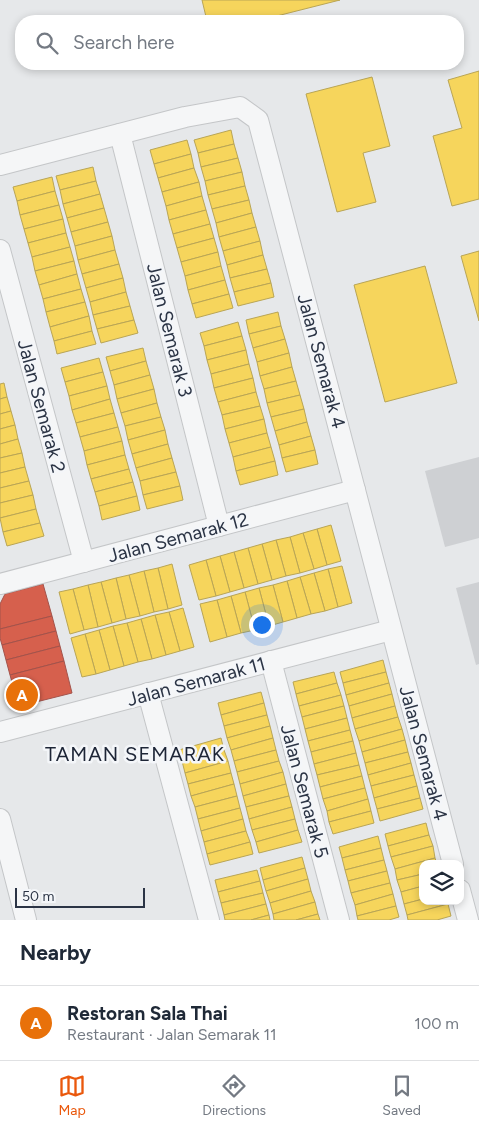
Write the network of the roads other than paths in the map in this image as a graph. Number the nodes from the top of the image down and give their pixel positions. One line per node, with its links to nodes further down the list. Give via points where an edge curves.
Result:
1 (120, 134): 2 (street, Jalan Semarak 4); 4 (street, Jalan Semarak 4, via 240,107 258,120); 5 (street, Jalan Semarak 3)
2 (0, 165)
3 (0, 250): 6 (street, Jalan Semarak 2)
4 (355, 490): 5 (street, Jalan Semarak 12); 8 (street, Jalan Semarak 4)
5 (219, 526): 6 (street, Jalan Semarak 12)
6 (84, 562): 7 (street, Jalan Semarak 12)
7 (0, 584)
8 (391, 630): 9 (street, Jalan Semarak 11); 13 (street, Jalan Semarak 4)
9 (271, 661): 10 (street, Jalan Semarak 11); 17 (street, Jalan Semarak 5)
10 (148, 693): 11 (street, Jalan Semarak 11); 16 (street)
11 (0, 732)
12 (0, 819): 15 (street)
13 (452, 860)
14 (464, 905): 18 (street)
15 (26, 920)
16 (209, 920)
17 (339, 920)
18 (468, 920)

